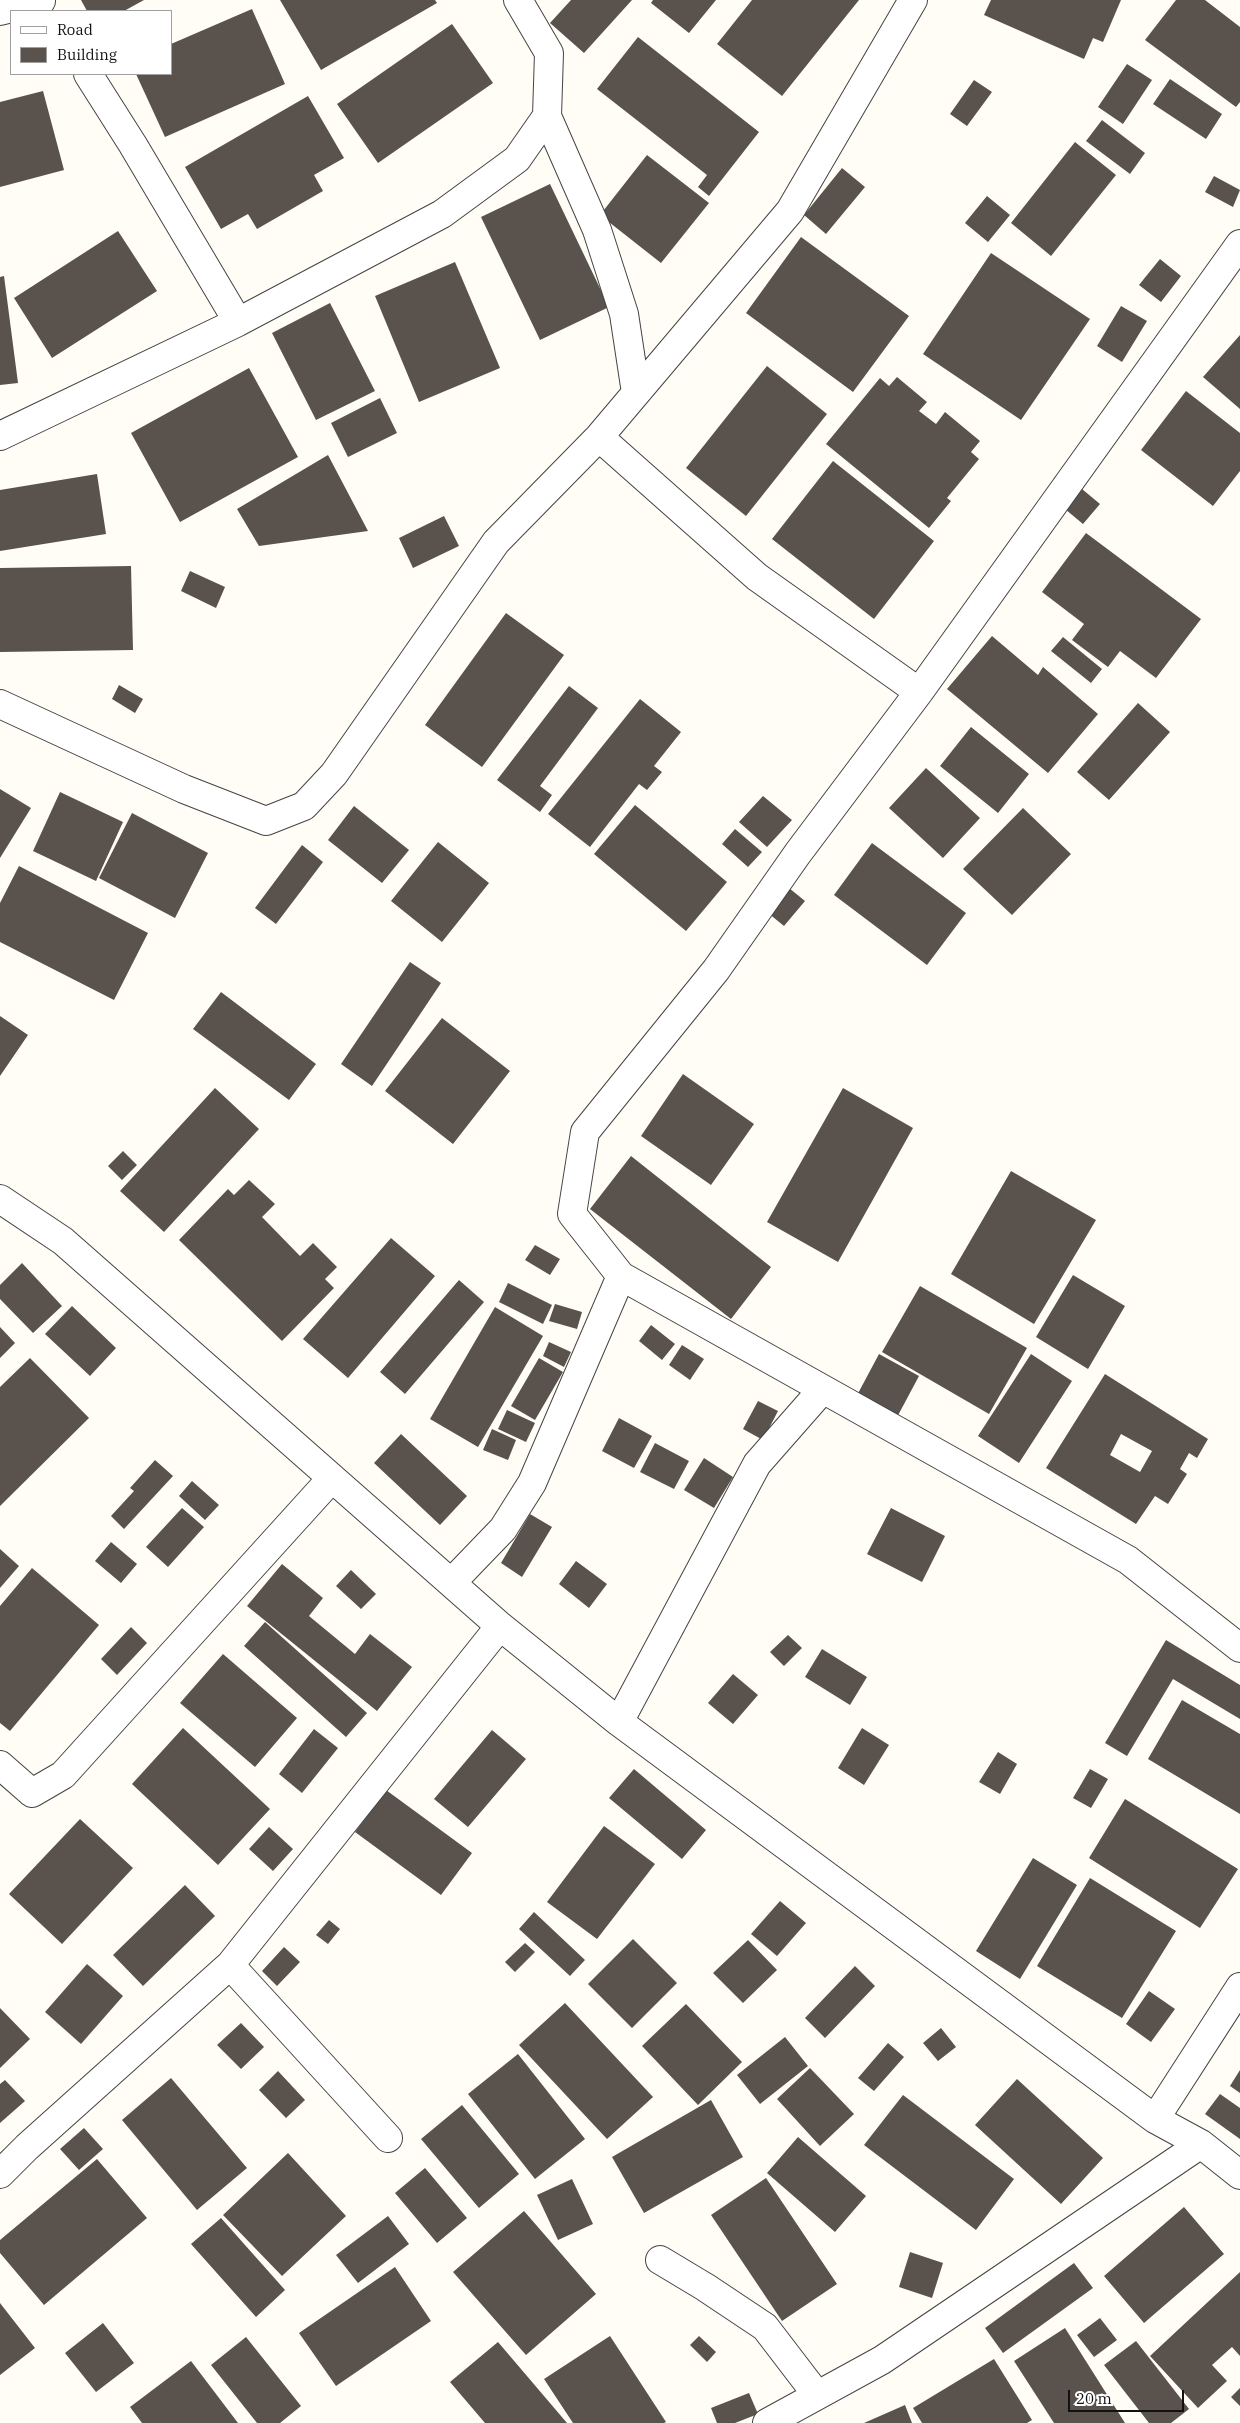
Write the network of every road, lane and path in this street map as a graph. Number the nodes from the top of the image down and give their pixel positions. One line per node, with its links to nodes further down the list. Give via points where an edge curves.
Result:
1 (518, 0): 6 (street, via 549,54)
2 (913, 0): 9 (street, via 790,211)
3 (43, 4): 4 (street)
4 (0, 11)
5 (89, 75): 8 (street)
6 (547, 116): 8 (street, via 517,159 442,214); 9 (street, via 597,230 624,314)
7 (1240, 244): 12 (street)
8 (238, 322): 10 (street)
9 (636, 393): 11 (street)
10 (0, 436)
11 (599, 437): 12 (street, via 757,577); 13 (street, via 496,542 334,774 304,806 266,821 184,789)
12 (919, 692): 15 (street, via 798,853 716,970 585,1132 572,1214)
13 (0, 704)
14 (0, 1199): 17 (street, via 62,1241)
15 (621, 1276): 16 (street); 18 (street, via 532,1483 503,1529)
16 (822, 1390): 20 (street, via 1128,1560); 21 (street, via 757,1464)
17 (332, 1478): 18 (street); 22 (street, via 63,1775 32,1792)
18 (451, 1583): 19 (street)
19 (500, 1626): 21 (street); 23 (street)
20 (1240, 1648)
21 (619, 1722): 25 (street)
22 (0, 1765)
23 (230, 1965): 26 (street); 28 (street)
24 (1240, 1987): 25 (street)
25 (1156, 2119): 27 (street)
26 (388, 2138)
27 (1201, 2144): 29 (street); 31 (street, via 882,2360)
28 (0, 2174)
29 (1240, 2176)
30 (660, 2260): 31 (street, via 764,2326)
31 (817, 2395): 32 (street)
32 (767, 2423)

